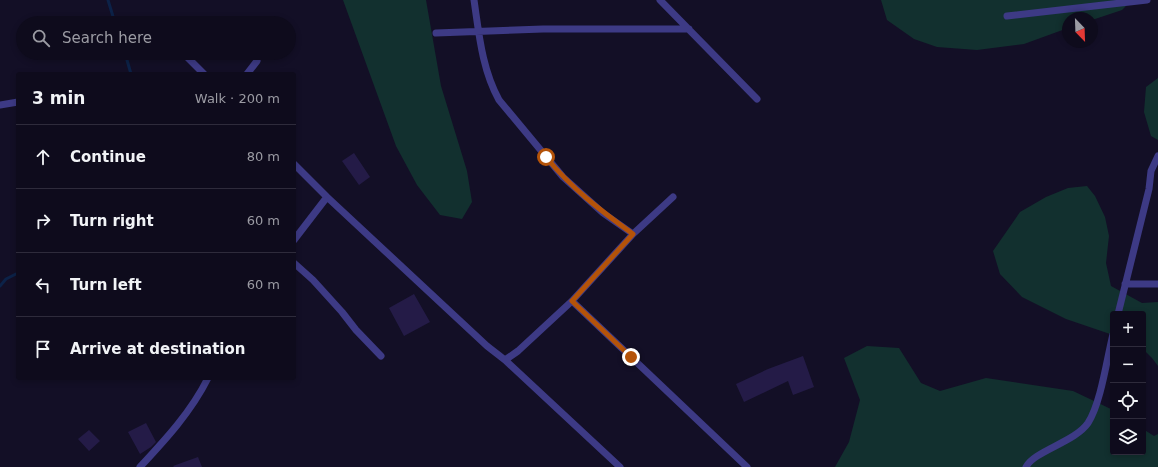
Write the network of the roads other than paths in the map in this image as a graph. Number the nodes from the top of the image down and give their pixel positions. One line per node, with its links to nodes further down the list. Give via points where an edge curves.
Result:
1 (474, 0): 6 (street)
2 (660, 0): 5 (street)
3 (1147, 0): 4 (street)
4 (1007, 16)
5 (689, 30): 6 (street); 12 (street)
6 (479, 31): 7 (street); 19 (street, via 491,86 508,112 562,177 603,213)
7 (436, 33)
8 (190, 60): 10 (street)
9 (257, 61): 11 (street)
10 (202, 72)
11 (249, 72)
12 (757, 99)
13 (16, 102): 14 (street)
14 (0, 105)
15 (1158, 156): 22 (street, via 1151,171 1149,189)
16 (296, 166): 18 (street)
17 (673, 196): 19 (street)
18 (327, 197): 20 (street); 28 (street, via 481,341)
19 (633, 234): 24 (street)
20 (296, 237)
21 (296, 265): 27 (street, via 313,280)
22 (1125, 284): 23 (street); 25 (street)
23 (1158, 284)
24 (572, 301): 28 (street); 32 (street)
25 (1119, 311)
26 (1110, 347): 33 (street, via 1099,395 1087,423 1072,437 1033,458)
27 (381, 356)
28 (506, 360): 31 (street)
29 (207, 380): 30 (street, via 184,418)
30 (140, 467)
31 (620, 467)
32 (747, 467)
33 (1026, 467)

